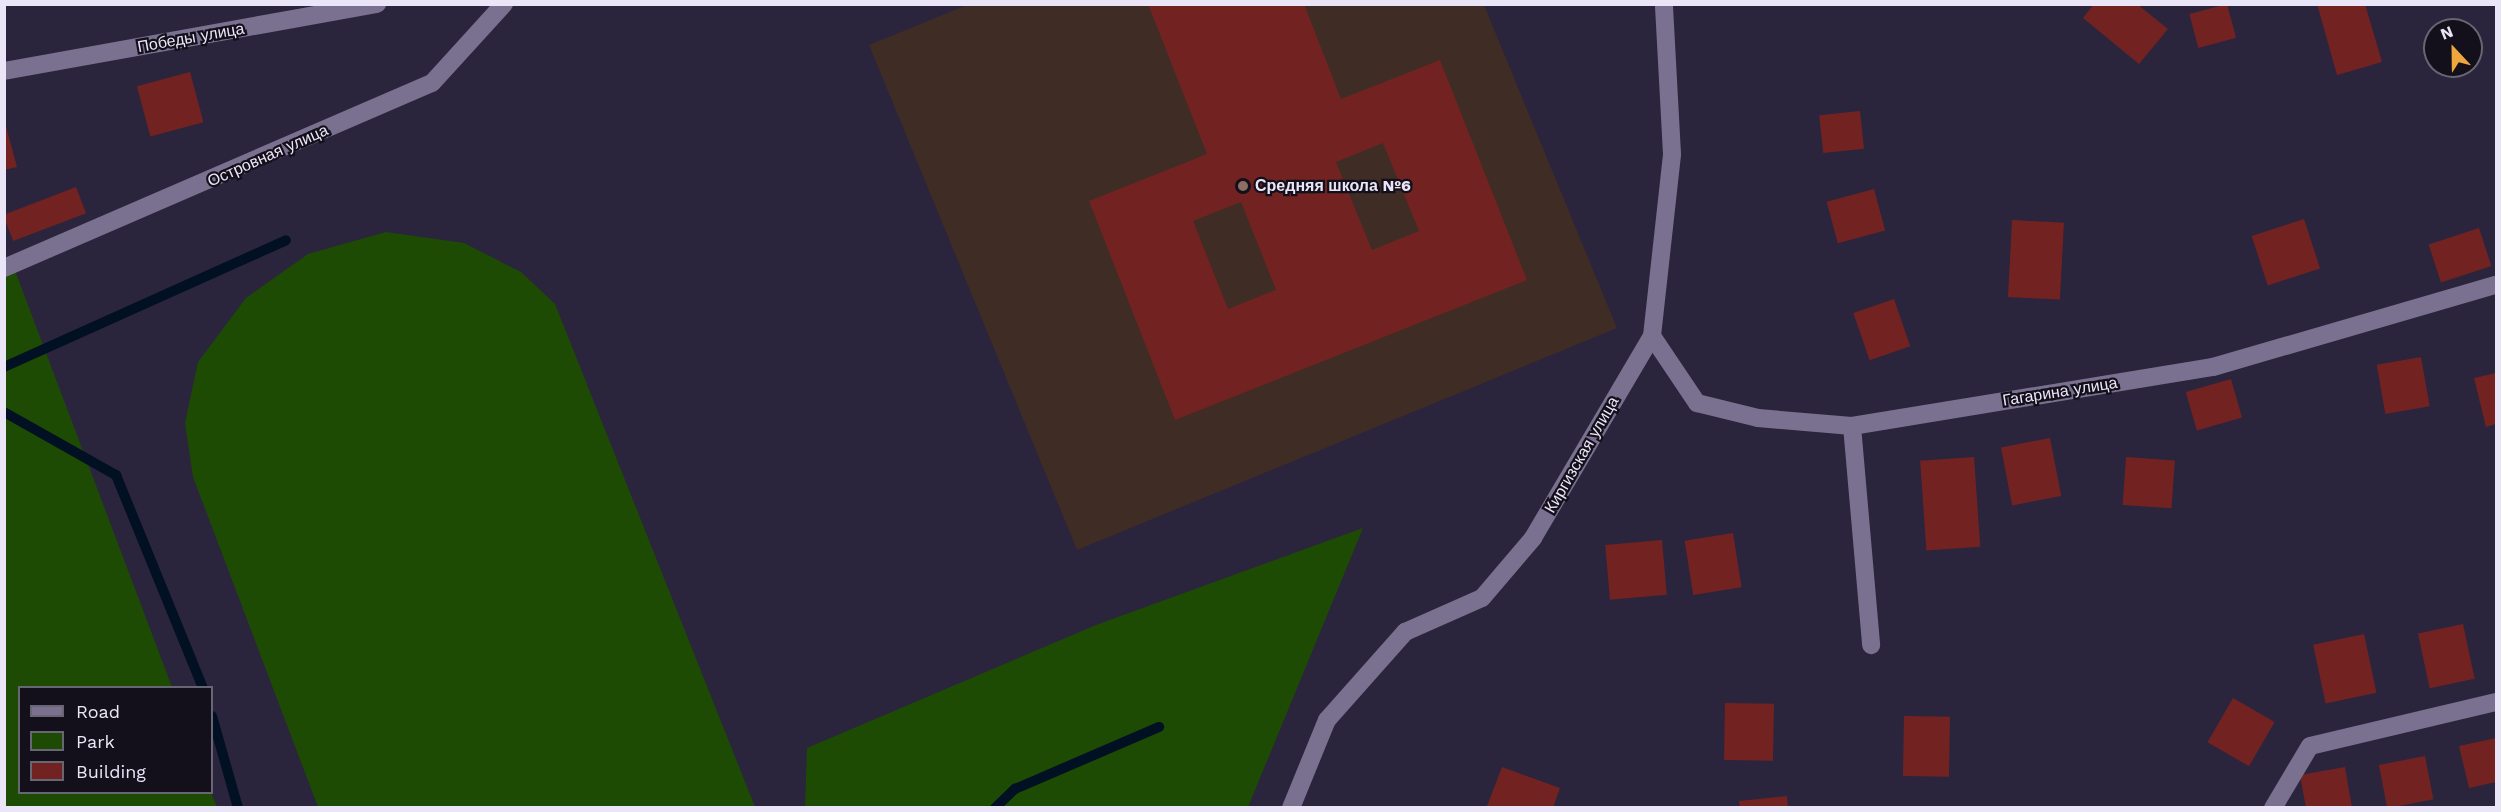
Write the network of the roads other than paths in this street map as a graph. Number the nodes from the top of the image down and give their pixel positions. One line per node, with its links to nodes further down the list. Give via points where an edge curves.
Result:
1 (377, 4): 4 (street, Победы улица)
2 (504, 4): 5 (street, Островная улица, via 432,83)
3 (1664, 4): 7 (street, Киргизская улица, via 1672,154)
4 (4, 71)
5 (4, 268)
6 (2496, 285): 8 (street, Гагарина улица, via 2213,367)
7 (1652, 336): 8 (street, Гагарина улица, via 1697,403 1758,418); 11 (street, Киргизская улица, via 1533,538 1482,598 1405,632 1327,720)
8 (1852, 426): 9 (street)
9 (1871, 645)
10 (2496, 702): 12 (street, via 2310,746)
11 (1291, 807)
12 (2273, 807)

